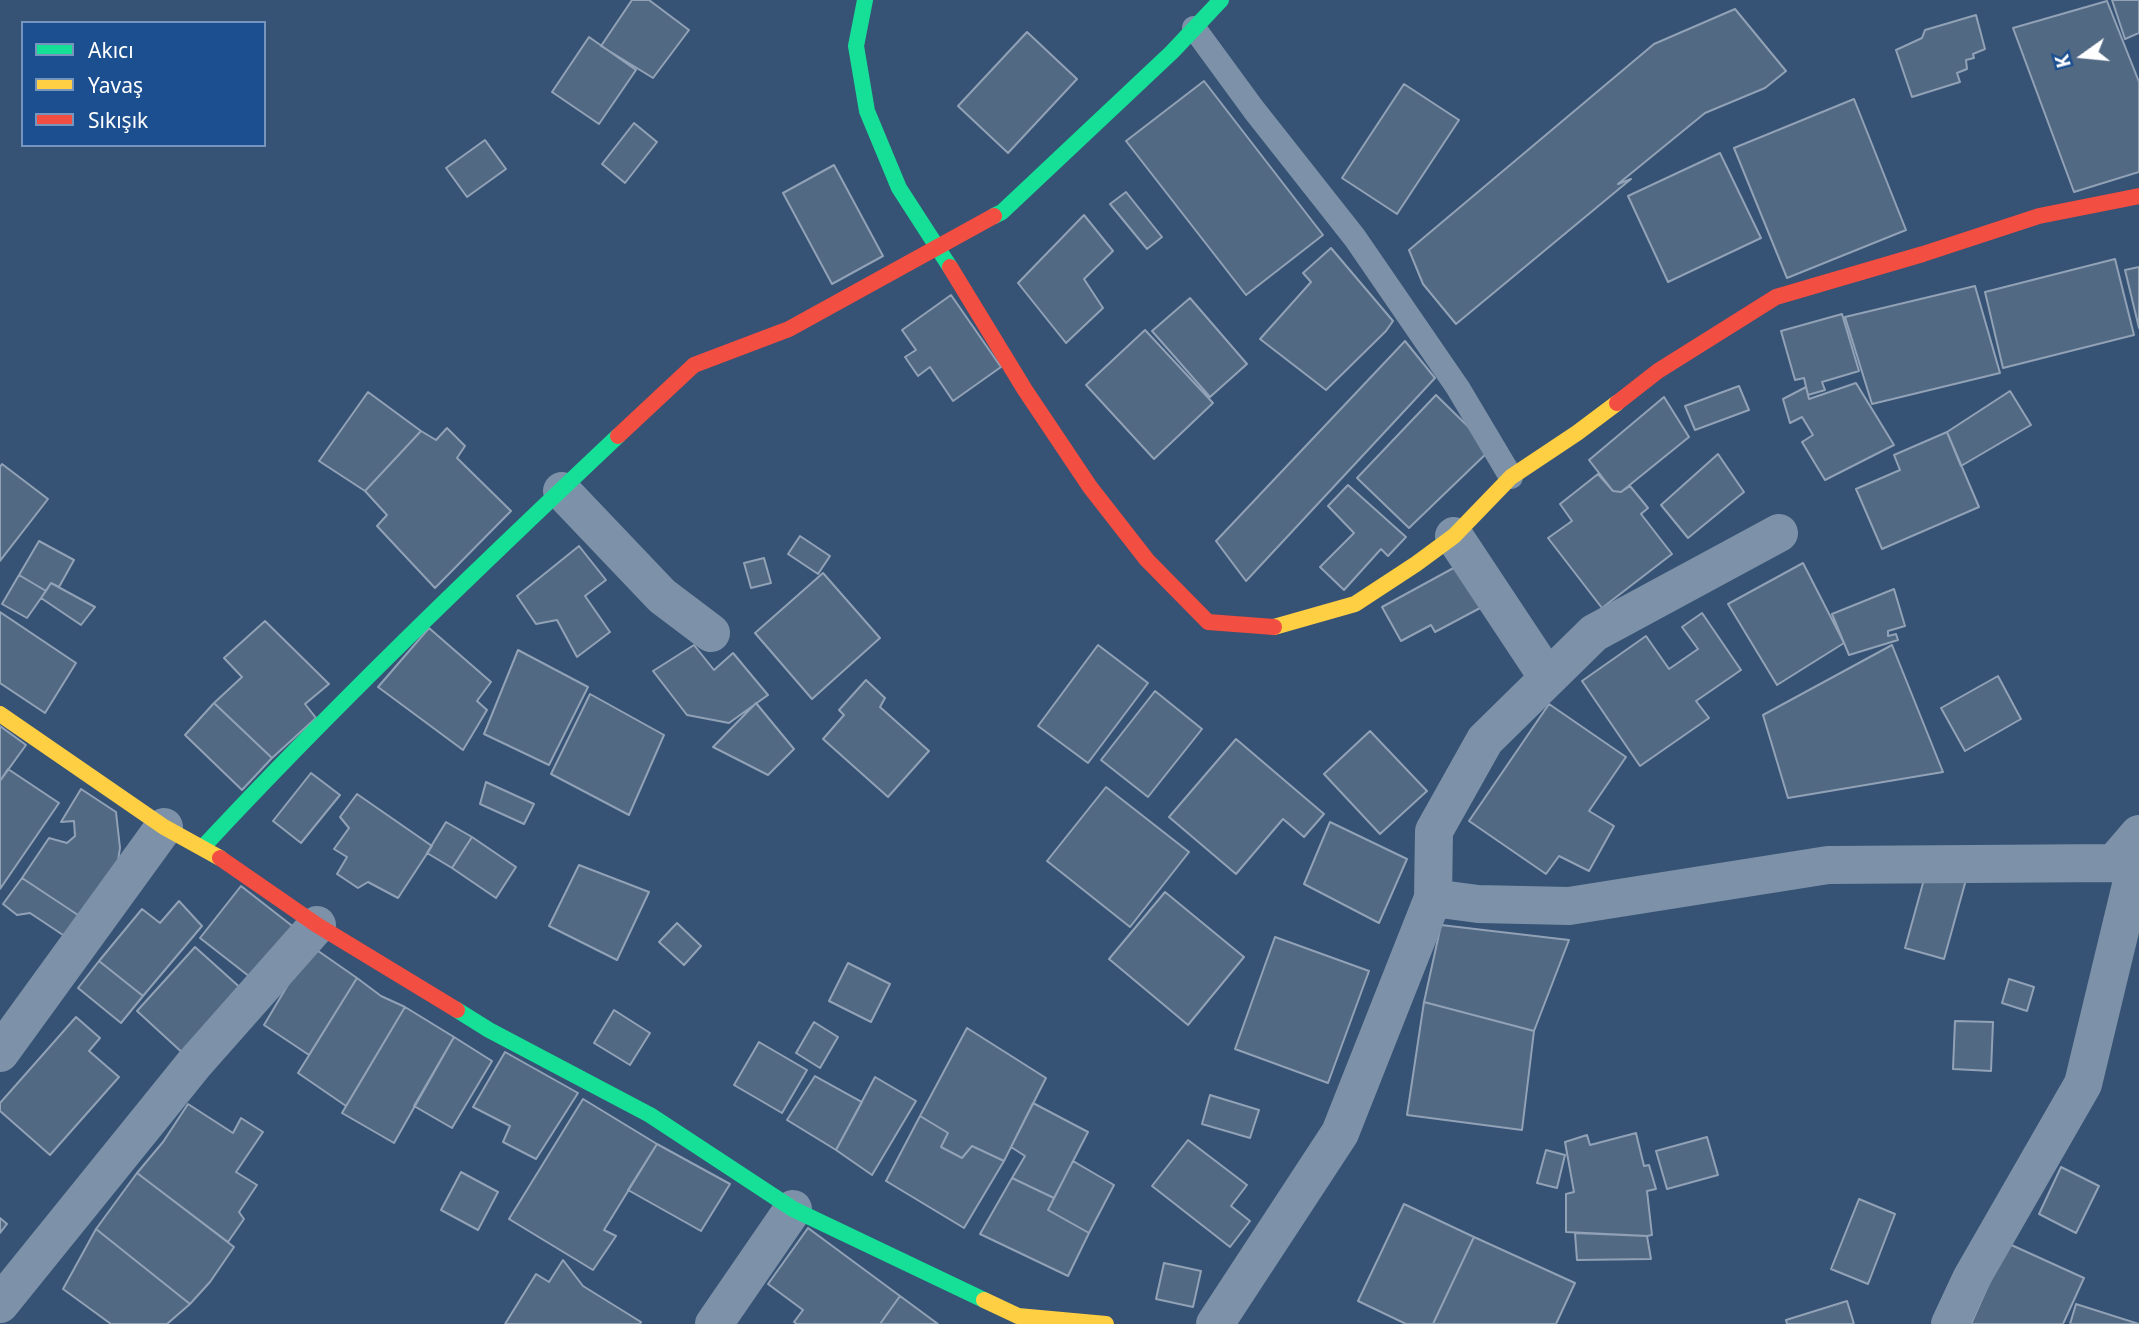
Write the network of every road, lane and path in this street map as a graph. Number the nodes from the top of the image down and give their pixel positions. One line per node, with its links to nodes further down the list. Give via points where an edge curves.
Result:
1 (865, 0): 5 (street, via 856,46 867,111 899,188)
2 (1221, 0): 3 (street)
3 (1194, 29): 5 (street, via 1002,212); 6 (lane, via 1355,238 1458,388)
4 (2139, 196): 6 (street, via 2039,216 1776,297 1658,371)
5 (939, 248): 7 (street, via 789,329 694,365); 9 (street, via 1090,487 1147,560 1208,622 1272,628 1354,604)
6 (1511, 477): 9 (street)
7 (562, 491): 10 (street, via 662,596); 15 (street, via 409,633)
8 (1779, 533): 11 (street, via 1594,633)
9 (1454, 536): 11 (street)
10 (711, 633)
11 (1548, 678): 17 (street, via 1485,740 1434,831)
12 (0, 714): 13 (street)
13 (164, 827): 15 (street); 19 (street)
14 (2139, 834): 17 (street, via 2114,863 1828,865 1569,906)
15 (203, 847): 18 (street)
16 (2139, 852): 25 (street, via 2083,1084)
17 (1433, 898): 24 (street, via 1340,1133)
18 (317, 925): 20 (street, via 489,1030 650,1115); 21 (street, via 194,1064)
19 (0, 1053)
20 (793, 1209): 22 (street); 23 (street, via 1018,1316)
21 (0, 1304)
22 (714, 1324)
23 (1106, 1324)
24 (1214, 1324)
25 (1950, 1324)

